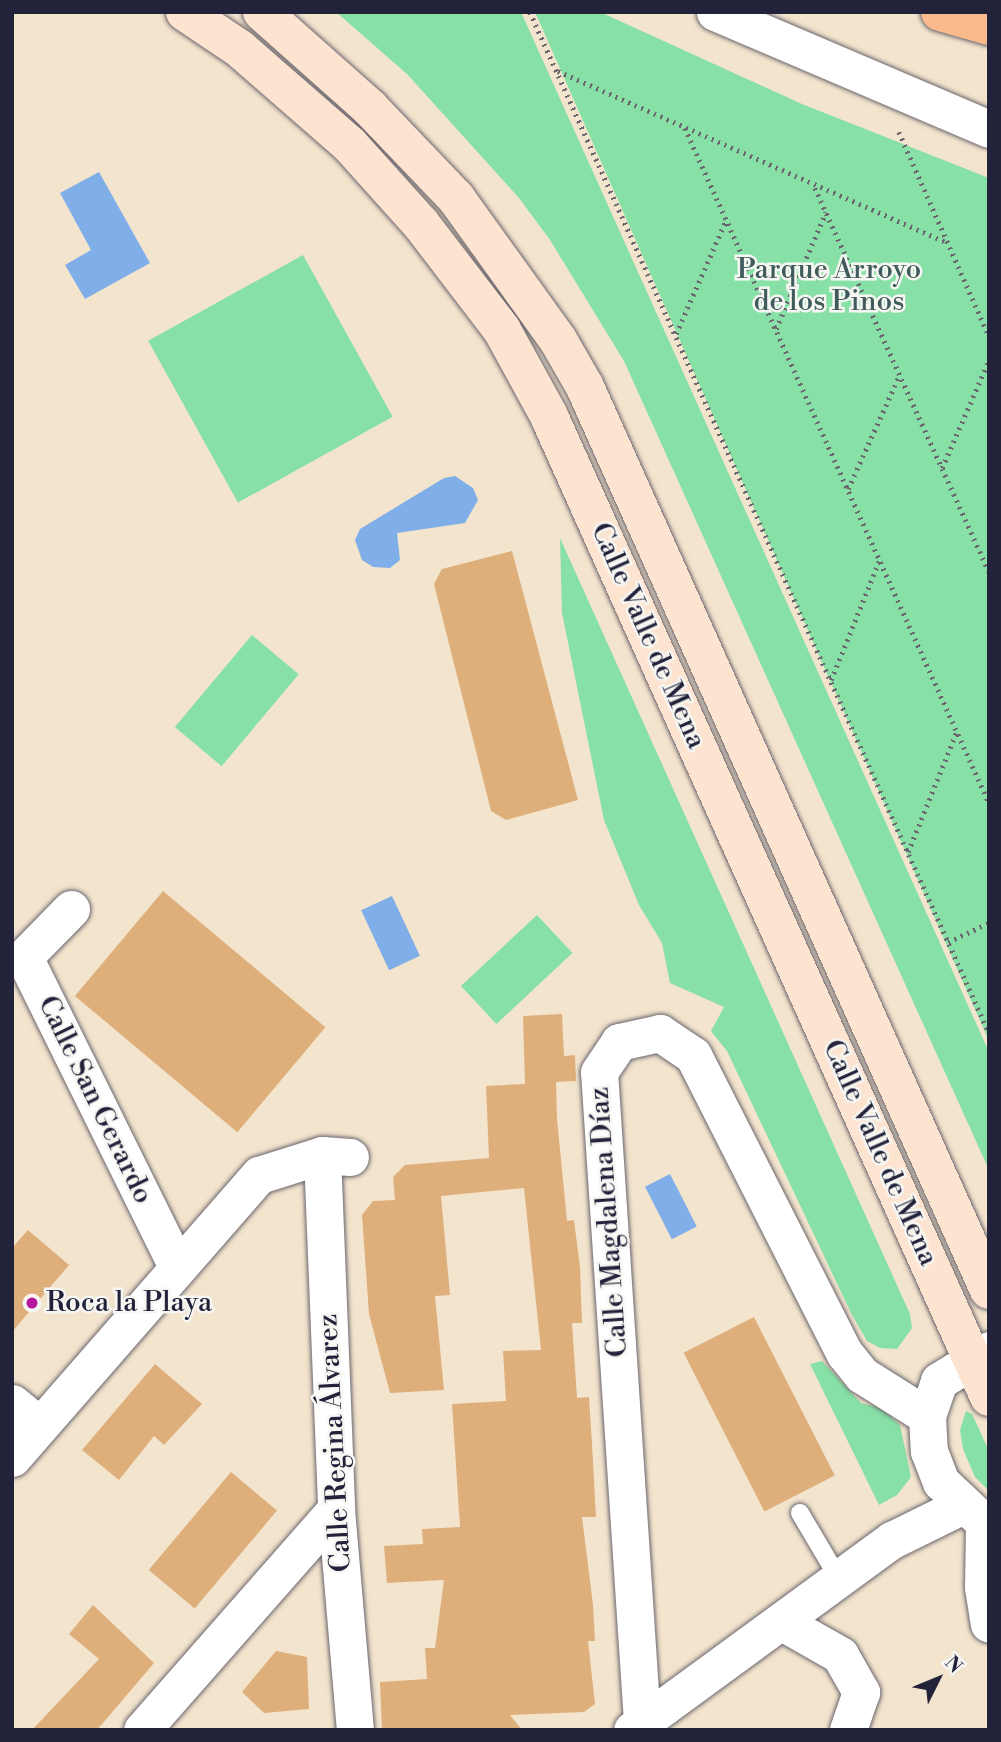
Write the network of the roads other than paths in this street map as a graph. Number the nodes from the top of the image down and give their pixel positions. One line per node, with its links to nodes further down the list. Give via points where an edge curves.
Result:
1 (185, 12): 10 (main road, Calle Valle de Mena, via 240,49 350,145 429,234 502,331 549,416)
2 (262, 12): 9 (main road, Calle Valle de Mena, via 370,108 456,198 558,340 590,400)
3 (715, 12): 6 (street)
4 (940, 12): 5 (highway)
5 (989, 26)
6 (989, 129)
7 (71, 909): 8 (street, Calle San Gerardo, via 24,957)
8 (177, 1266): 12 (street); 15 (street, Calle Regina Álvarez, via 259,1175 336,1156)
9 (989, 1290)
10 (980, 1354): 11 (main road, Calle Valle de Mena); 13 (street, via 939,1381)
11 (989, 1396)
12 (26, 1414): 14 (street)
13 (927, 1416): 16 (street, via 929,1451); 21 (street, Calle Magdalena Díaz, via 862,1375 845,1354 693,1055 660,1033 619,1042 599,1072)
14 (12, 1458)
15 (336, 1509): 22 (street); 23 (street, Calle Regina Álvarez)
16 (969, 1510): 18 (street, via 892,1540); 20 (street)
17 (800, 1513): 18 (lane)
18 (839, 1579): 19 (street)
19 (782, 1622): 21 (street); 24 (street, via 840,1655 862,1692)
20 (989, 1624)
21 (637, 1726)
22 (142, 1730)
23 (355, 1730)
24 (848, 1730)

